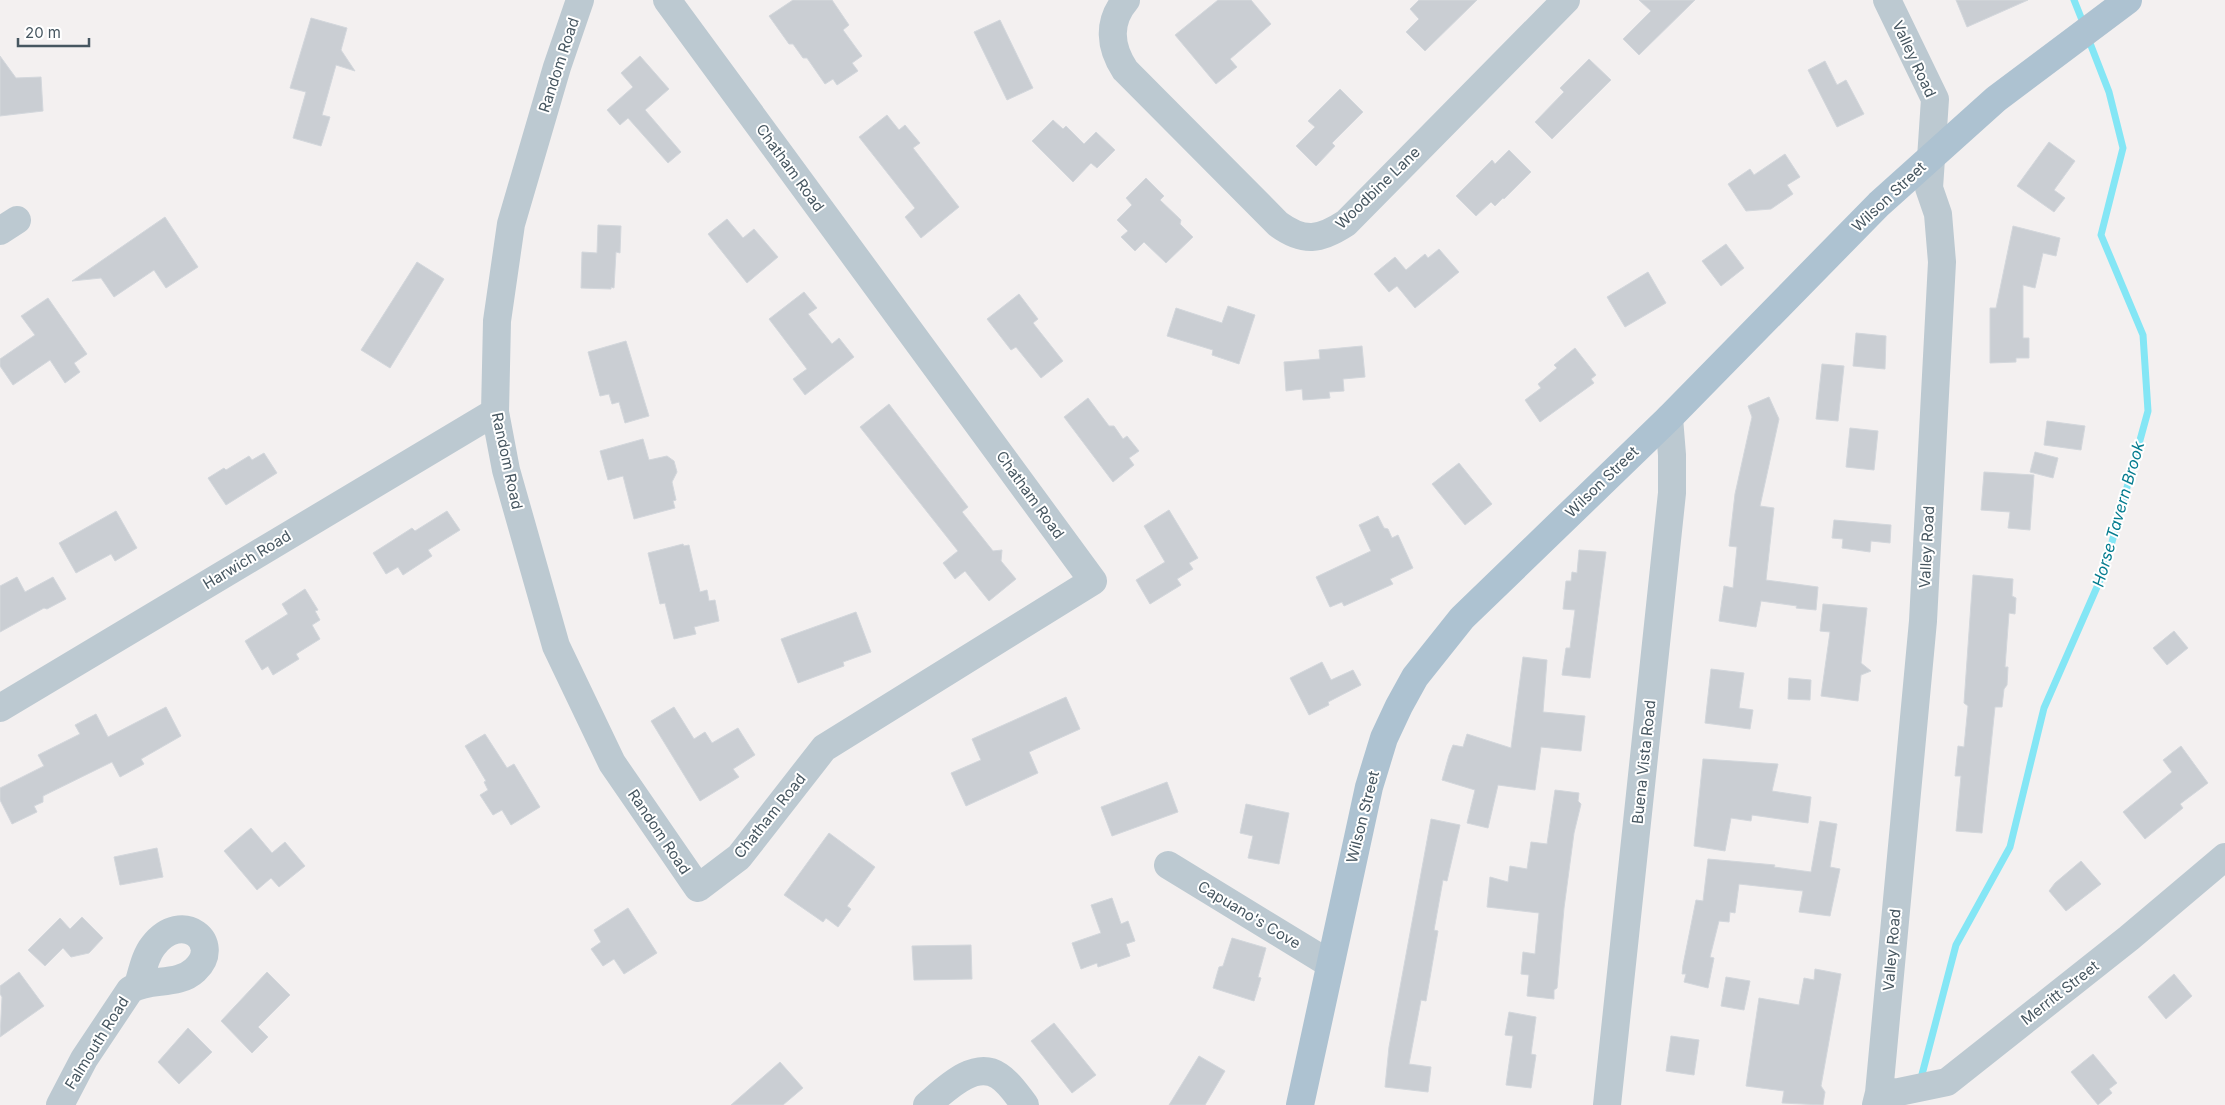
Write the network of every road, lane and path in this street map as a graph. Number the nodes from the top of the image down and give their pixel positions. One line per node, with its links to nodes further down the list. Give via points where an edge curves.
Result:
1 (580, 0): 8 (street, Random Road, via 511,224 498,321)
2 (667, 0): 13 (street, Chatham Road, via 1093,580 824,748 739,857)
3 (1126, 0): 4 (street, Woodbine Lane, via 1114,19 1112,30 1113,46 1125,70 1278,224 1291,233 1309,238 1330,234 1346,223)
4 (1566, 0)
5 (1887, 0): 7 (street, Valley Road, via 1934,99)
6 (2128, 0): 7 (main road, Wilson Street, via 1996,99)
7 (1932, 157): 9 (main road, Wilson Street, via 1879,204); 16 (street, Valley Road, via 1929,188 1938,214 1942,262 1924,611)
8 (495, 412): 10 (street, Harwich Road); 13 (street, Random Road, via 506,470 556,646 612,763)
9 (1669, 418): 14 (main road, Wilson Street, via 1462,618 1415,677 1384,738 1369,787); 21 (street, Buena Vista Road, via 1672,494)
10 (0, 708)
11 (2225, 857): 16 (street, Merritt Street, via 2129,938 1947,1082)
12 (1168, 865): 14 (street, Capuano's Cove)
13 (698, 888)
14 (1330, 964): 20 (main road, Wilson Street)
15 (138, 985): 17 (street, Falmouth Road, via 121,1002 84,1059)
16 (1884, 1097)
17 (60, 1105)
18 (927, 1105): 19 (street, via 955,1082 987,1071 1004,1079)
19 (1025, 1105)
20 (1300, 1105)
21 (1607, 1105)

